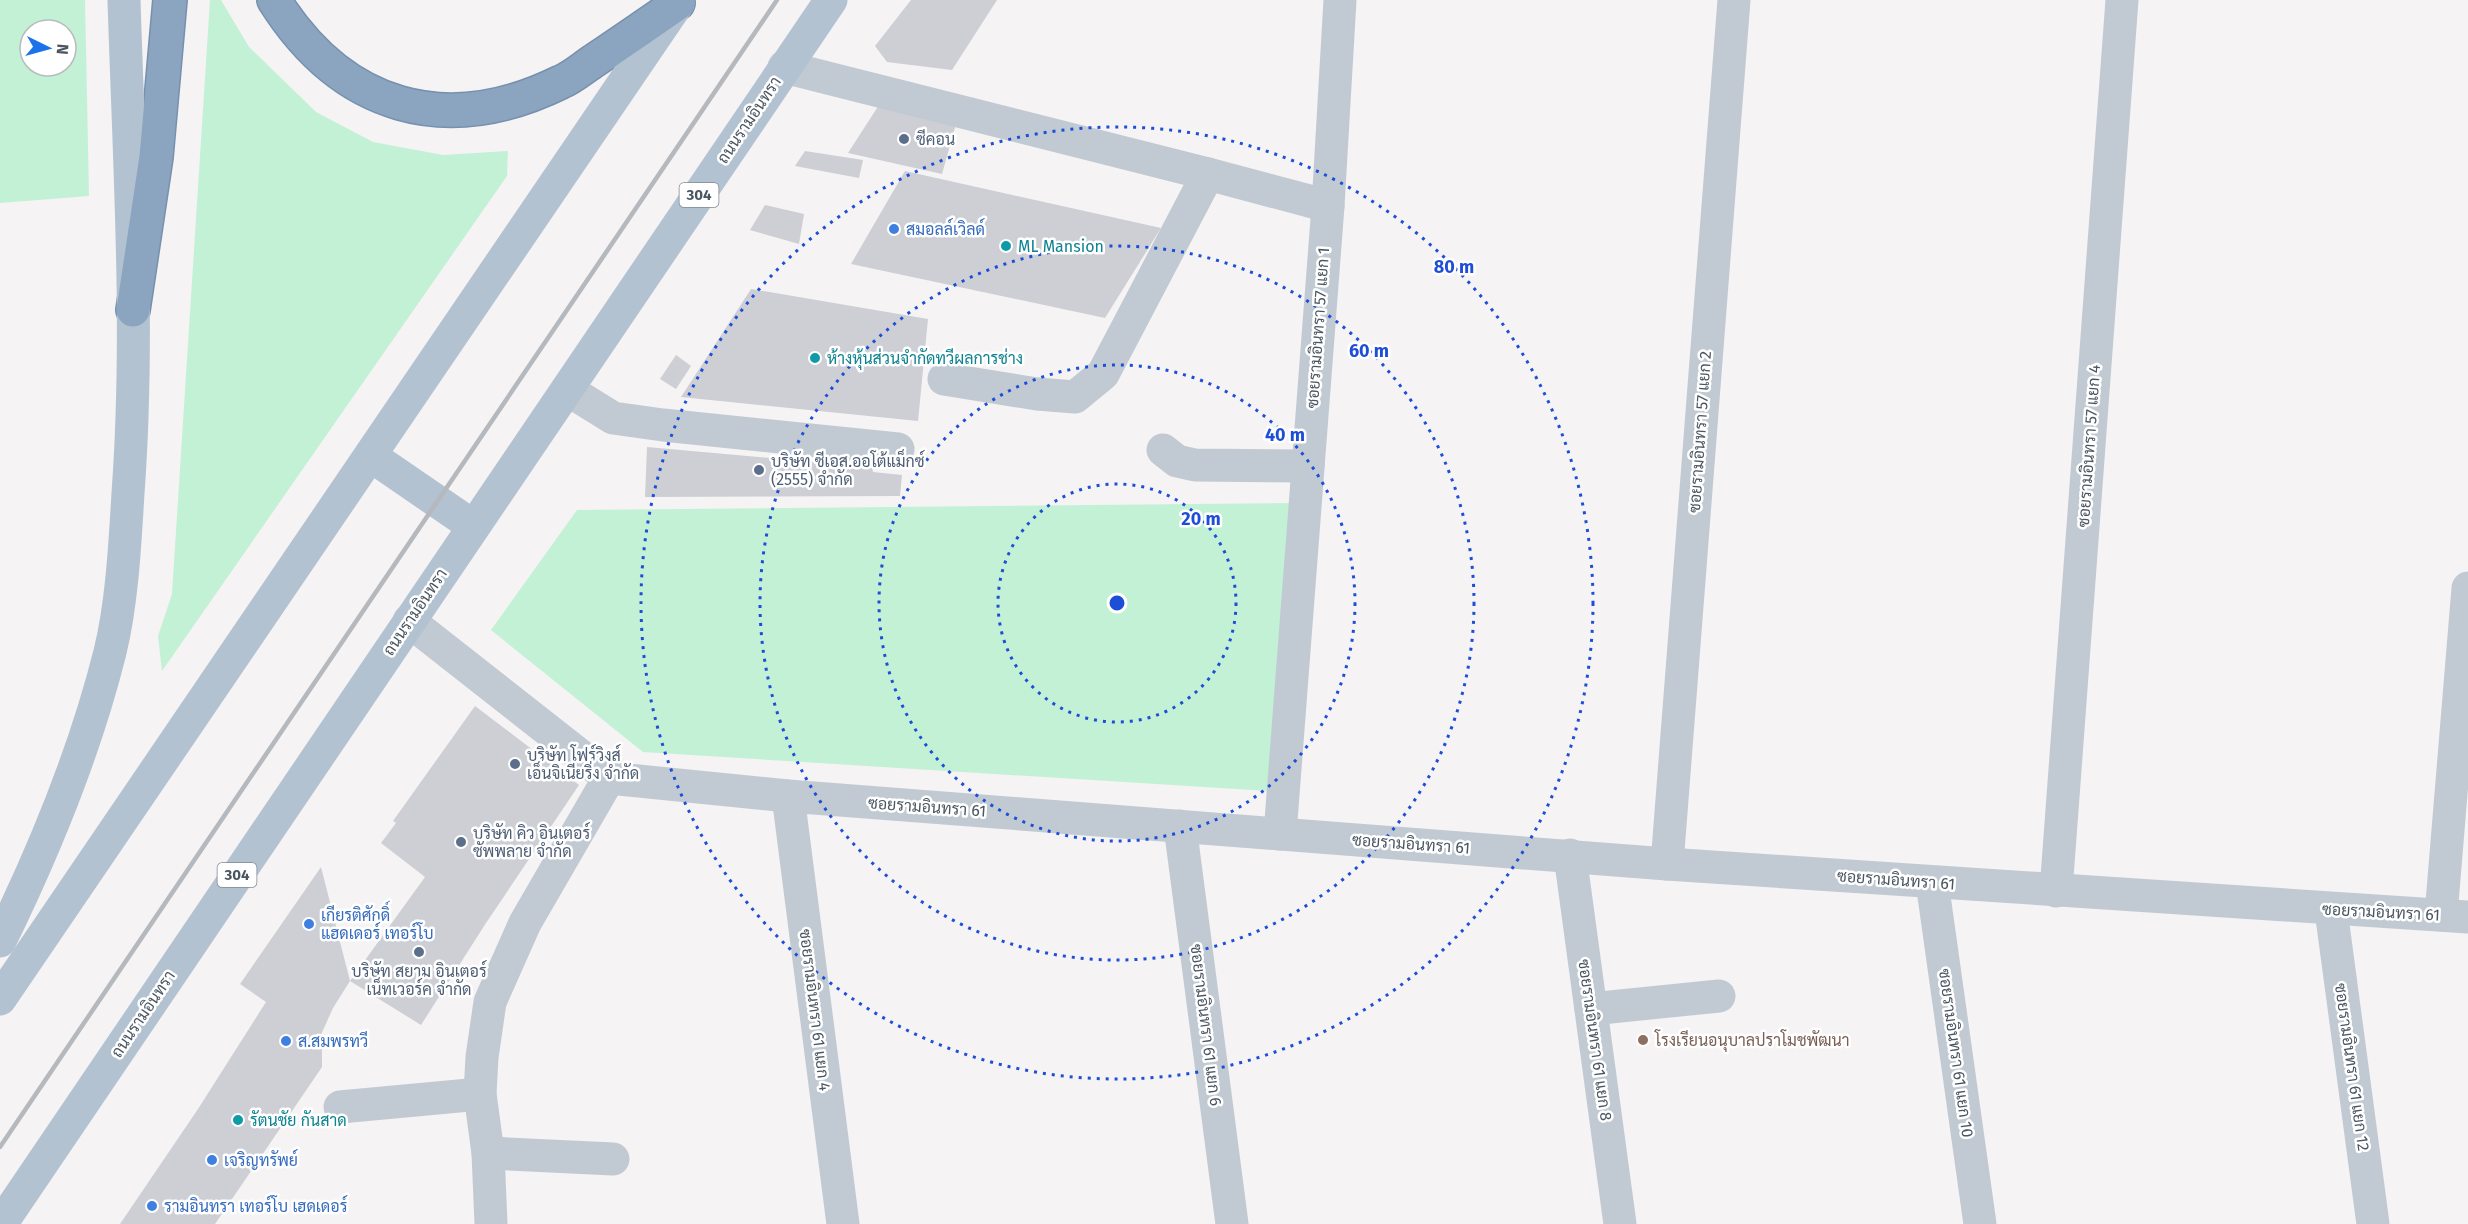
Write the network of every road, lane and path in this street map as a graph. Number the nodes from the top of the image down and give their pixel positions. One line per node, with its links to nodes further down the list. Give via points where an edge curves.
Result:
1 (124, 0): 12 (main road)
2 (170, 0): 12 (highway, via 156,157)
3 (274, 0): 8 (highway, via 289,24 328,66 371,93 419,109 474,109 520,100 563,82)
4 (831, 0): 9 (main road, ถนนรามอินทรา / 304)
5 (1340, 0): 11 (street, ซอยรามอินทรา 57 แยก 1)
6 (1734, 0): 27 (street, ซอยรามอินทรา 57 แยก 2)
7 (2122, 0): 29 (street, ซอยรามอินทรา 57 แยก 4)
8 (679, 2): 17 (main road)
9 (784, 67): 10 (street); 14 (main road, ถนนรามอินทรา / 304)
10 (1209, 174): 11 (street); 13 (street, via 1103,374 1075,398)
11 (1328, 206): 18 (street, ซอยรามอินทรา 57 แยก 1)
12 (133, 310): 32 (main road, via 132,443 124,556 110,650 86,735 53,826)
13 (944, 379)
14 (568, 390): 15 (street, via 613,418); 19 (main road, ถนนรามอินทรา / 304)
15 (898, 449)
16 (1163, 450): 18 (street, via 1177,461 1195,465)
17 (371, 456): 19 (main road); 34 (main road)
18 (1308, 466): 25 (street, ซอยรามอินทรา 57 แยก 1)
19 (473, 526): 21 (main road, ถนนรามอินทรา / 304)
20 (2468, 588): 31 (street)
21 (409, 621): 22 (street); 40 (main road, ถนนรามอินทรา / 304)
22 (609, 778): 23 (street, ซอยรามอินทรา 61); 36 (street, via 525,923 490,1002)
23 (788, 796): 24 (street, ซอยรามอินทรา 61); 42 (street, ซอยรามอินทรา 61 แยก 4)
24 (1180, 826): 25 (street, ซอยรามอินทรา 61); 43 (street, ซอยรามอินทรา 61 แยก 6)
25 (1280, 834): 26 (street, ซอยรามอินทรา 61)
26 (1570, 855): 27 (street, ซอยรามอินทรา 61); 35 (street, ซอยรามอินทรา 61 แยก 8)
27 (1667, 864): 28 (street, ซอยรามอินทรา 61)
28 (1932, 882): 29 (street, ซอยรามอินทรา 61); 45 (street, ซอยรามอินทรา 61 แยก 10)
29 (2056, 891): 30 (street, ซอยรามอินทรา 61)
30 (2331, 910): 31 (street, ซอยรามอินทรา 61); 46 (street, ซอยรามอินทรา 61 แยก 12)
31 (2455, 916)
32 (0, 941)
33 (1719, 996): 35 (street)
34 (0, 999)
35 (1591, 1009): 44 (street, ซอยรามอินทรา 61 แยก 8)
36 (480, 1094): 37 (street); 38 (street)
37 (340, 1107)
38 (488, 1153): 39 (street); 41 (street)
39 (613, 1159)
40 (1, 1224)
41 (491, 1224)
42 (843, 1224)
43 (1232, 1224)
44 (1620, 1224)
45 (1980, 1224)
46 (2373, 1224)

